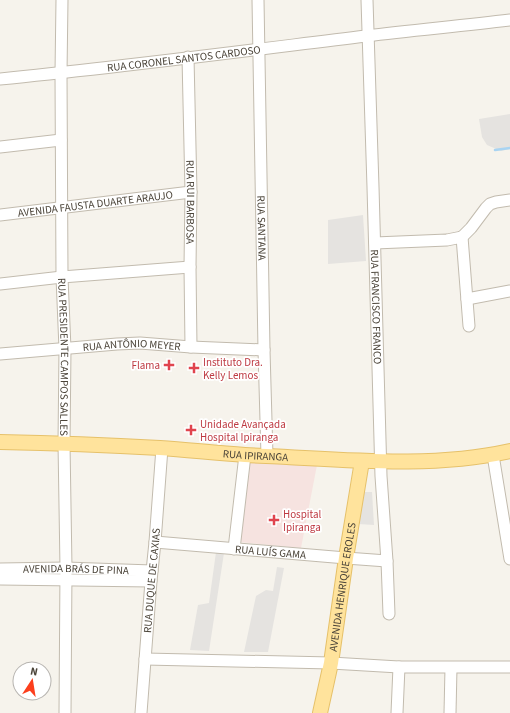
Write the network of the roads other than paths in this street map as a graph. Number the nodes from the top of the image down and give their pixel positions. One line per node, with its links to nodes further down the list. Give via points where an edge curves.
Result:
1 (62, 0): 8 (street, RUA PRESIDENTE CAMPOS SALLES)
2 (258, 0): 6 (street, RUA SANTANA)
3 (367, 0): 5 (street, RUA FRANCISCO FRANCO)
4 (510, 20): 5 (street, RUA CORONEL SANTOS CARDOSO)
5 (368, 35): 6 (street, RUA CORONEL SANTOS CARDOSO); 17 (street, RUA FRANCISCO FRANCO)
6 (259, 49): 7 (street, RUA CORONEL SANTOS CARDOSO); 26 (street, RUA SANTANA)
7 (188, 57): 8 (street, RUA CORONEL SANTOS CARDOSO); 12 (street, RUA RUI BARBOSA)
8 (61, 73): 9 (street, RUA CORONEL SANTOS CARDOSO); 10 (street, RUA PRESIDENTE CAMPOS SALLES)
9 (0, 79)
10 (61, 140): 11 (street); 14 (street, RUA PRESIDENTE CAMPOS SALLES)
11 (0, 147)
12 (191, 192): 14 (street, AVENIDA FAUSTA DUARTE ARAUJO); 18 (street, RUA RUI BARBOSA)
13 (510, 200): 16 (street, via 490,204)
14 (62, 208): 15 (street, AVENIDA FAUSTA DUARTE ARAUJO); 19 (street, RUA PRESIDENTE CAMPOS SALLES)
15 (0, 215)
16 (462, 236): 17 (street, via 447,240); 22 (street)
17 (375, 243): 36 (street, RUA FRANCISCO FRANCO)
18 (190, 267): 19 (street); 24 (street, RUA RUI BARBOSA)
19 (62, 277): 20 (street); 25 (street, RUA PRESIDENTE CAMPOS SALLES)
20 (0, 284)
21 (510, 292): 22 (street)
22 (467, 299): 23 (street)
23 (469, 326)
24 (191, 346): 25 (street, RUA ANTÔNIO MEYER, via 140,343); 26 (street, RUA ANTÔNIO MEYER)
25 (65, 349): 27 (street, RUA ANTÔNIO MEYER); 29 (street, RUA PRESIDENTE CAMPOS SALLES)
26 (264, 350): 34 (street, RUA SANTANA)
27 (0, 354)
28 (0, 442): 29 (main road, RUA IPIRANGA)
29 (64, 443): 30 (main road, RUA IPIRANGA); 43 (street, RUA PRESIDENTE CAMPOS SALLES)
30 (162, 448): 32 (main road, RUA IPIRANGA); 37 (street, RUA DUQUE DE CAXIAS)
31 (510, 451): 33 (main road, RUA IPIRANGA)
32 (245, 455): 34 (main road, RUA IPIRANGA); 38 (street)
33 (493, 455): 36 (main road, RUA IPIRANGA, via 433,461); 40 (street)
34 (268, 456): 35 (main road, RUA IPIRANGA)
35 (362, 461): 36 (main road, RUA IPIRANGA); 39 (main road, AVENIDA HENRIQUE EROLES)
36 (381, 461): 41 (street, RUA FRANCISCO FRANCO)
37 (155, 542): 38 (street, RUA LUÍS GAMA); 44 (street, RUA DUQUE DE CAXIAS)
38 (234, 549): 39 (street, RUA LUÍS GAMA)
39 (346, 558): 41 (street, RUA LUÍS GAMA); 49 (main road, AVENIDA HENRIQUE EROLES)
40 (510, 559)
41 (387, 561): 47 (street, RUA FRANCISCO FRANCO)
42 (0, 568): 43 (street, AVENIDA BRÁS DE PINA)
43 (66, 568): 44 (street, AVENIDA BRÁS DE PINA); 46 (street, RUA PRESIDENTE CAMPOS SALLES)
44 (151, 576): 46 (street, AVENIDA BRÁS DE PINA); 48 (street, RUA DUQUE DE CAXIAS)
45 (0, 579): 46 (street, AVENIDA BRÁS DE PINA)
46 (65, 580): 53 (street, RUA PRESIDENTE CAMPOS SALLES)
47 (389, 614)
48 (145, 659): 49 (street); 54 (street, RUA DUQUE DE CAXIAS)
49 (331, 663): 50 (street); 55 (main road, AVENIDA HENRIQUE EROLES)
50 (399, 667): 52 (street); 56 (street)
51 (510, 667): 52 (street)
52 (450, 668): 57 (street)
53 (65, 713)
54 (141, 713)
55 (320, 713)
56 (397, 713)
57 (450, 713)

